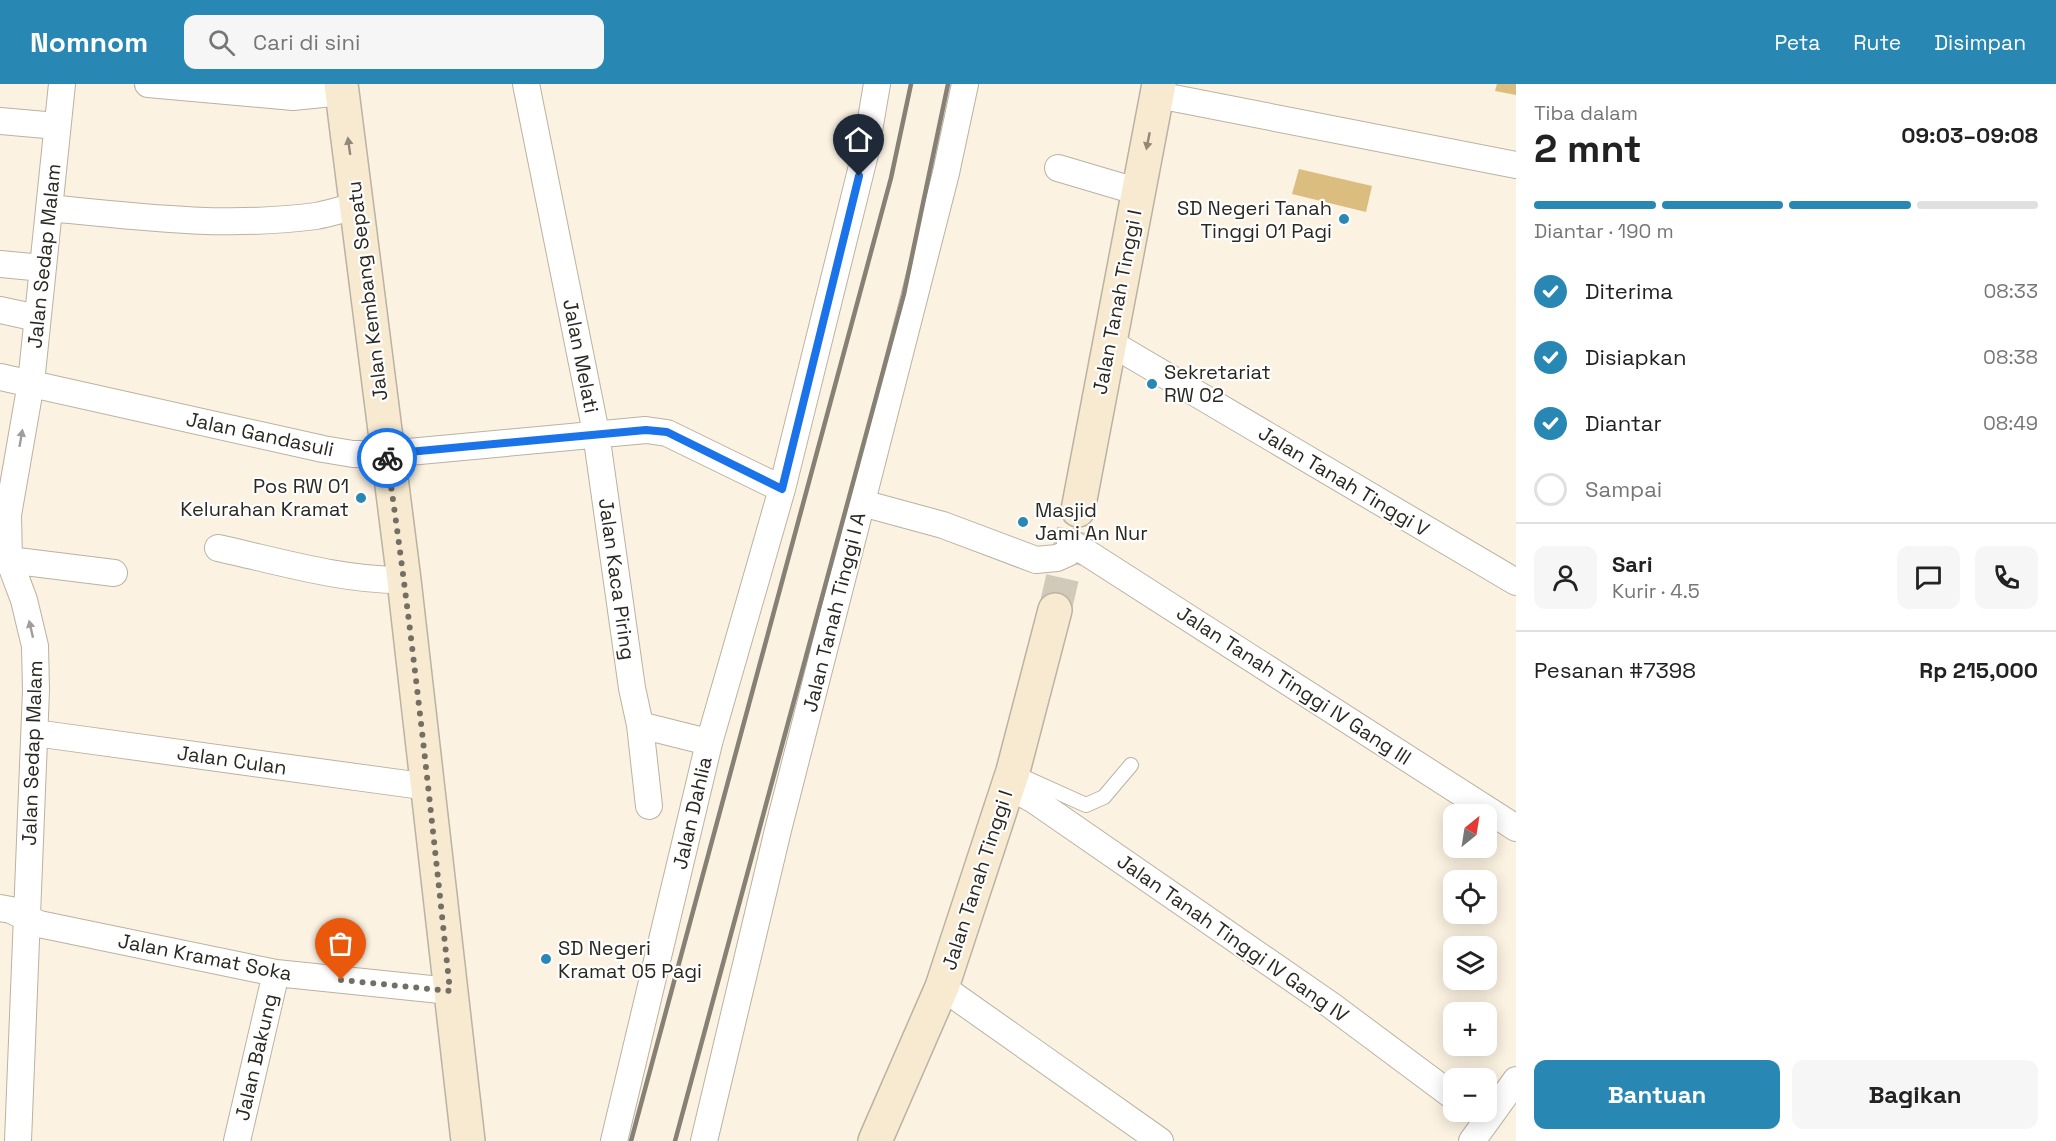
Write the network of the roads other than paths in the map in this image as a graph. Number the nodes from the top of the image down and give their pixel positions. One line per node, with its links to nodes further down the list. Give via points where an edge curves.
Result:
1 (62, 84): 9 (street, Jalan Sedap Malam)
2 (148, 84): 6 (street, via 293,97)
3 (526, 84): 22 (street, Jalan Melati)
4 (877, 84): 24 (street, Jalan Dahlia, via 865,154)
5 (965, 84): 25 (street, Jalan Tanah Tinggi I A)
6 (342, 88): 13 (street, Jalan Kembang Sepatu, one-way to 6)
7 (1158, 89): 10 (street, Jalan Tanah Tinggi I); 12 (street, Jalan Tanah Tinggi I, one-way to 12)
8 (0, 121): 9 (street)
9 (57, 126): 14 (street, Jalan Sedap Malam)
10 (1516, 165)
11 (1058, 168): 12 (street)
12 (1139, 192): 19 (street, Jalan Tanah Tinggi I)
13 (356, 206): 14 (street, via 317,215 246,221); 23 (street, Jalan Kembang Sepatu)
14 (50, 208): 16 (street, Jalan Sedap Malam)
15 (0, 264): 16 (street)
16 (43, 268): 18 (street, Jalan Sedap Malam)
17 (0, 310): 18 (street)
18 (37, 318): 21 (street, Jalan Sedap Malam)
19 (1109, 342): 26 (street, Jalan Tanah Tinggi I); 31 (street, Jalan Tanah Tinggi V)
20 (0, 377): 21 (street, Jalan Gandasuli)
21 (31, 383): 23 (street, Jalan Gandasuli, via 323,449); 28 (street, Jalan Sedap Malam, one-way to 21, via 8,515)
22 (596, 433): 23 (street, Jalan Gandasuli); 24 (street, Jalan Melati, via 667,432); 33 (street, Jalan Kaca Piring)
23 (387, 454): 30 (street, Jalan Kembang Sepatu)
24 (782, 489): 53 (street, Jalan Dahlia, via 709,743)
25 (862, 503): 40 (street, Jalan Tanah Tinggi IV Gang III, via 943,525 1036,560 1057,558 1069,548); 54 (street, Jalan Tanah Tinggi I A)
26 (1078, 510)
27 (218, 548): 30 (street, via 352,577)
28 (9, 560): 29 (street); 34 (street, Jalan Sedap Malam, one-way to 28, via 35,646)
29 (114, 573)
30 (404, 580): 38 (street, Jalan Kembang Sepatu)
31 (1516, 582)
32 (1055, 610): 37 (street, Jalan Tanah Tinggi I)
33 (640, 725): 35 (street); 39 (street, Jalan Kaca Piring)
34 (35, 733): 38 (street, Jalan Culan); 42 (street, Jalan Sedap Malam)
35 (700, 740)
36 (1131, 765): 37 (lane, via 1104,797 1086,805)
37 (1010, 778): 44 (street, Jalan Tanah Tinggi I); 47 (street, Jalan Tanah Tinggi IV Gang IV, via 1034,800 1332,1006)
38 (429, 787): 45 (street, Jalan Kembang Sepatu)
39 (649, 806)
40 (1516, 828)
41 (0, 908): 42 (street, Jalan Kramat Soka)
42 (26, 918): 43 (street, Jalan Kramat Soka, via 39,924); 50 (street, Jalan Sedap Malam)
43 (276, 973): 45 (street, Jalan Kramat Soka); 51 (street, Jalan Bakung)
44 (942, 987): 55 (street, Jalan Tanah Tinggi I); 56 (street)
45 (450, 991): 52 (street, Jalan Kembang Sepatu)
46 (1516, 1080): 48 (street)
47 (1443, 1088)
48 (1497, 1100)
49 (1479, 1122): 57 (street)
50 (18, 1141)
51 (237, 1141)
52 (468, 1141)
53 (615, 1141)
54 (704, 1141)
55 (875, 1141)
56 (1160, 1141)
57 (1472, 1141)

